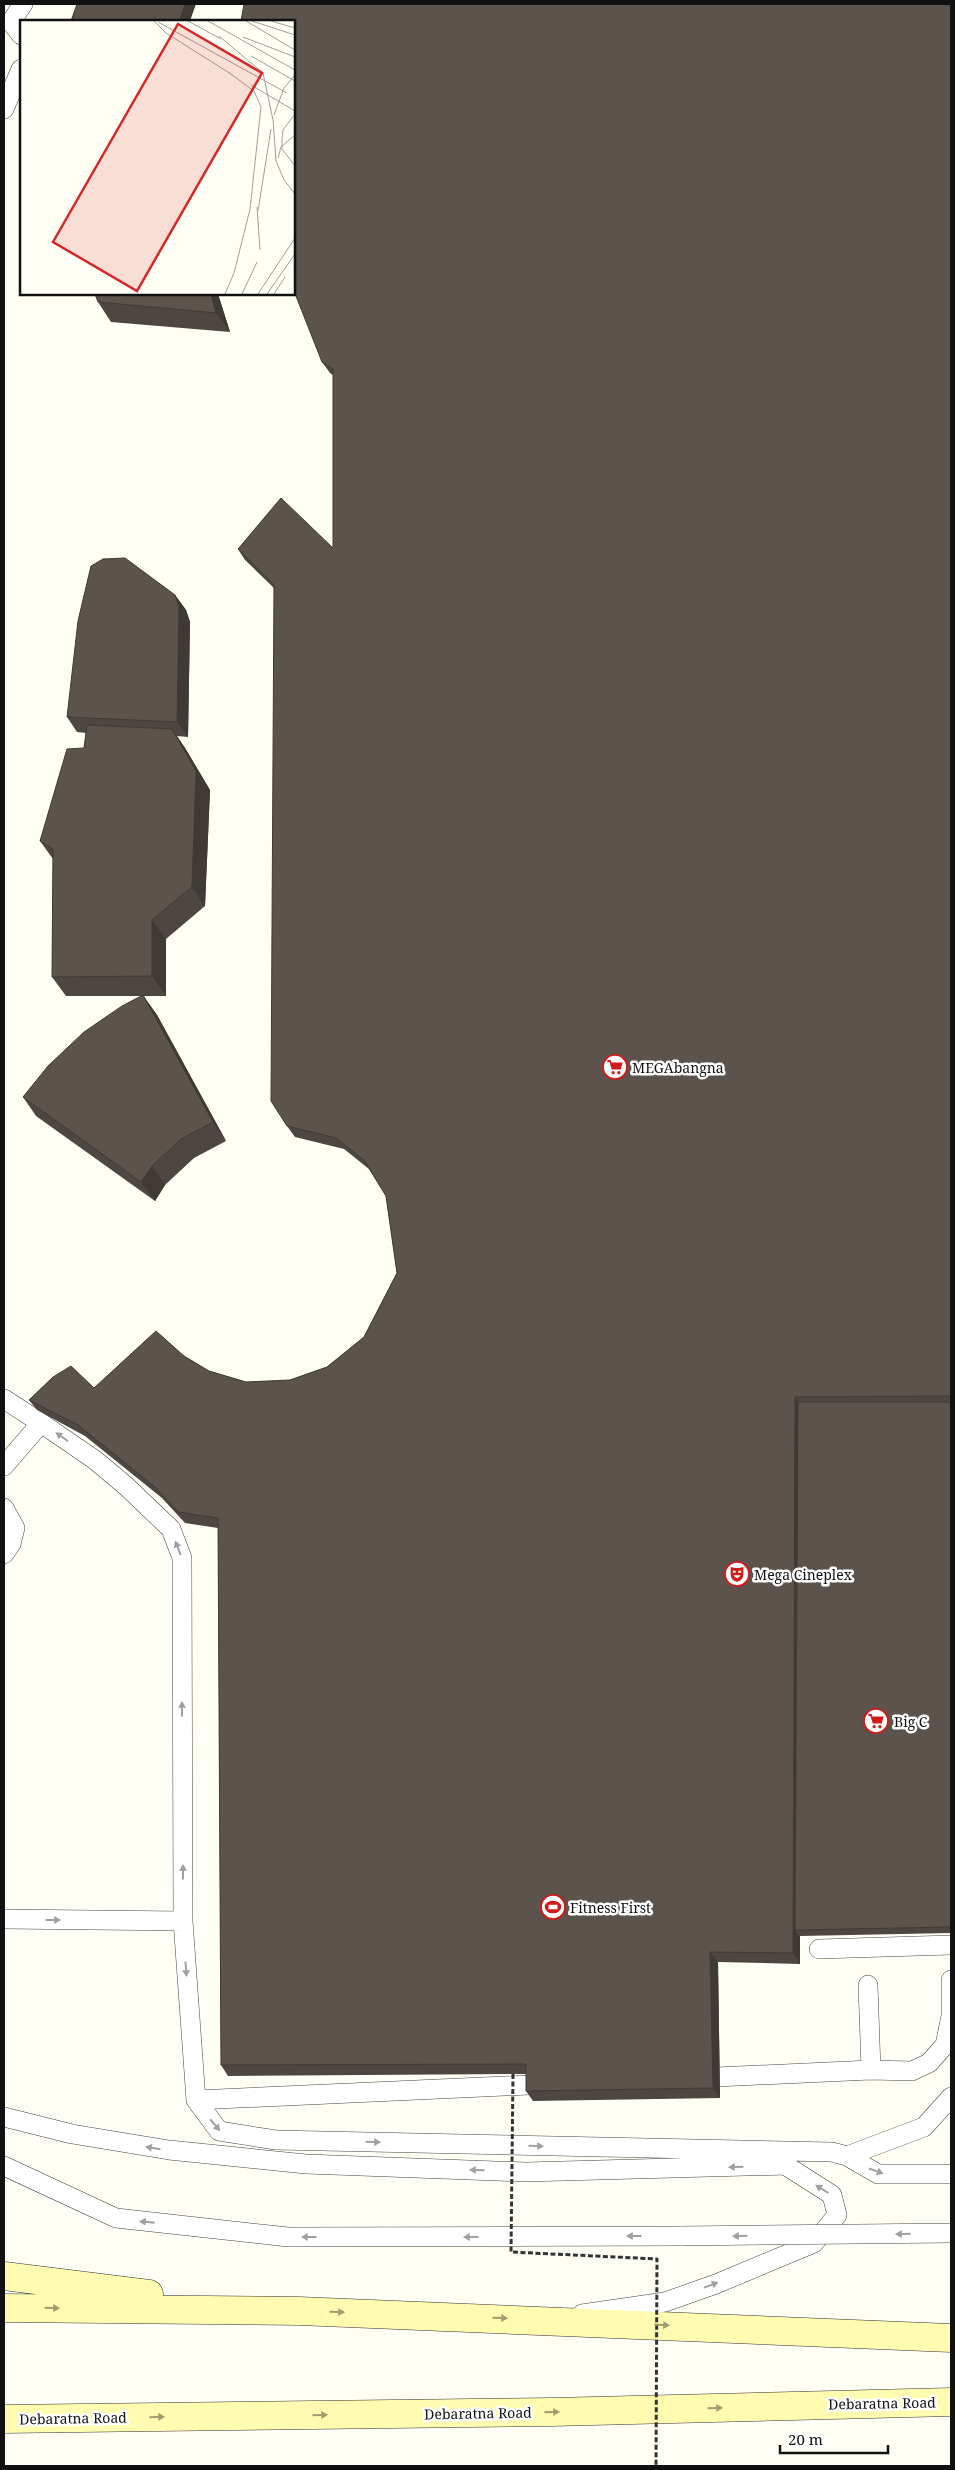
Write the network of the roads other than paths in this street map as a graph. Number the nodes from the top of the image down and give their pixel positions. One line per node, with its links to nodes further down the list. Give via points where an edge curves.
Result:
1 (23, 4): 2 (lane)
2 (16, 28)
3 (20, 71): 4 (lane)
4 (4, 109)
5 (4, 1399): 6 (lane)
6 (41, 1423): 7 (lane); 11 (lane, one-way to 6, via 182,1558 171,1529 95,1460)
7 (4, 1466)
8 (4, 1508): 9 (lane, via 15,1528 11,1544)
9 (4, 1554)
10 (4, 1919): 11 (lane, one-way to 11)
11 (183, 1921): 20 (lane, one-way to 20)
12 (951, 1945): 13 (lane)
13 (819, 1949)
14 (951, 1980): 16 (lane, via 951,2016 945,2045 929,2063 912,2071)
15 (868, 1985): 16 (lane)
16 (871, 2070): 17 (lane)
17 (672, 2079)
18 (563, 2084): 20 (lane)
19 (951, 2097): 23 (lane)
20 (196, 2100): 24 (lane, one-way to 24, via 218,2131 276,2140 832,2152)
21 (4, 2117): 31 (lane, one-way to 21, via 665,2302 814,2243 837,2215 832,2195 784,2166 526,2172 306,2164 169,2150 72,2134)
22 (951, 2119): 23 (lane)
23 (924, 2127): 24 (lane)
24 (847, 2156): 26 (lane, one-way to 26, via 878,2174)
25 (4, 2166): 27 (lane, one-way to 25, bridge, via 288,2237 116,2218)
26 (951, 2174)
27 (951, 2233)
28 (4, 2276): 30 (main road)
29 (4, 2308): 30 (main road, one-way to 30)
30 (299, 2311): 31 (main road, one-way to 31)
31 (544, 2320): 32 (main road, one-way to 32)
32 (951, 2338)
33 (951, 2402): 34 (main road, Debaratna Road, one-way to 33, via 552,2412)
34 (4, 2419)

